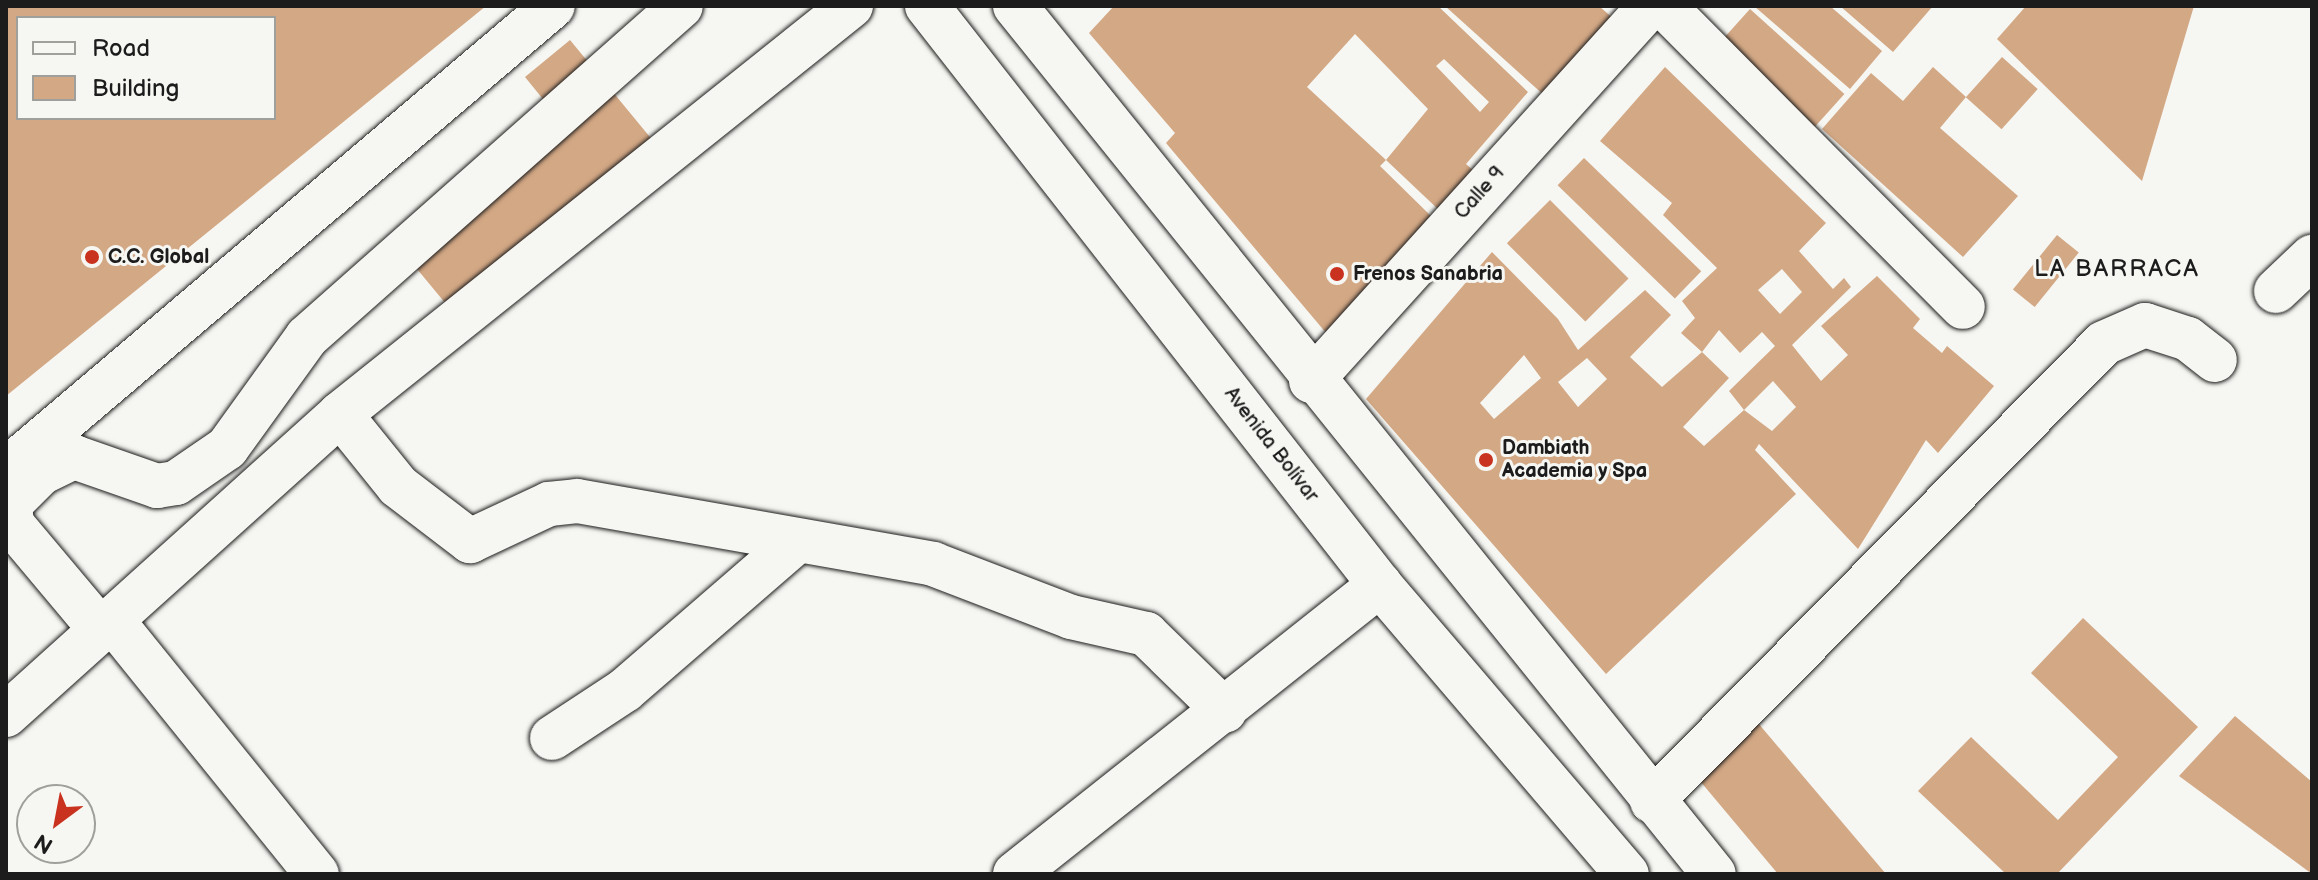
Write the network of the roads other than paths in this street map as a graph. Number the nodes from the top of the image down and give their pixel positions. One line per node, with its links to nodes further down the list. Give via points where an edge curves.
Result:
1 (553, 6): 14 (street)
2 (681, 6): 17 (street, via 307,337 227,448 176,483 157,486 74,457 41,473 10,504 12,524)
3 (851, 6): 13 (street)
4 (927, 6): 16 (street, Avenida Bolívar)
5 (1650, 6): 12 (street, Calle 9)
6 (1664, 6): 10 (street)
7 (1032, 13): 12 (street)
8 (2312, 257): 9 (street)
9 (2276, 291)
10 (1963, 307)
11 (2215, 360): 21 (street, via 2188,339 2145,325 2104,343)
12 (1311, 381): 21 (street)
13 (340, 414): 15 (street, via 398,486 470,541 549,504 577,501); 17 (street)
14 (6, 470)
15 (797, 541): 18 (street, via 933,564 1071,617 1146,634); 20 (street, via 625,690)
16 (1380, 585): 18 (street); 24 (street, Avenida Bolívar)
17 (106, 624): 19 (street); 23 (street)
18 (1225, 711): 22 (street)
19 (6, 715)
20 (552, 738)
21 (1652, 801): 25 (street)
22 (1043, 866)
23 (317, 874)
24 (1627, 874)
25 (1714, 874)

